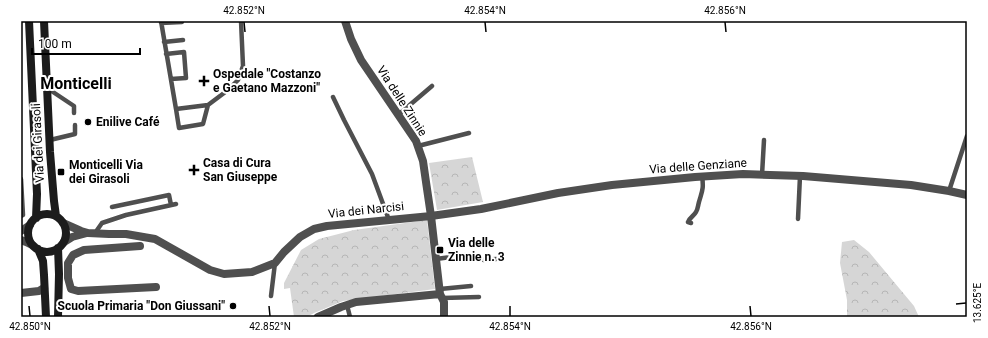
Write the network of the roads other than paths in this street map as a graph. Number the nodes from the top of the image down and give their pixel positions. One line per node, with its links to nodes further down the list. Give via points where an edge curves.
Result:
1 (29, 21): 38 (main road, Via dei Girasoli, via 37,194)
2 (44, 21): 12 (main road, Via dei Girasoli)
3 (241, 21): 14 (lane, via 243,66 238,80)
4 (345, 21): 17 (street, Via delle Zinnie, via 361,60)
5 (161, 22): 6 (lane); 8 (lane)
6 (182, 22)
7 (183, 40): 8 (lane)
8 (164, 42): 9 (lane)
9 (166, 54): 10 (lane); 10 (lane, via 184,52 186,78)
10 (171, 79): 15 (lane)
11 (432, 86): 17 (lane)
12 (47, 88): 16 (lane, via 74,106); 21 (main road, Via dei Girasoli)
13 (334, 97): 37 (lane, via 372,174)
14 (208, 104): 15 (lane); 15 (lane, via 203,124 179,128)
15 (176, 109)
16 (74, 113)
17 (398, 115): 23 (street, Via delle Zinnie)
18 (75, 125): 21 (lane, via 75,134)
19 (469, 133): 23 (lane)
20 (967, 136): 28 (lane)
21 (50, 140): 34 (main road, Via dei Girasoli)
22 (764, 140): 24 (lane)
23 (418, 146): 35 (street, Via delle Zinnie, via 423,161)
24 (762, 175): 25 (street, Via delle Genziane); 26 (street, Via delle Genziane)
25 (702, 176): 35 (street, Via delle Genziane, via 612,185); 40 (lane, via 702,194 697,210 688,222)
26 (800, 176): 28 (street, Via delle Genziane); 36 (lane)
27 (21, 179): 33 (lane)
28 (949, 191): 29 (street, Via delle Genziane)
29 (967, 195)
30 (176, 204): 31 (lane)
31 (171, 205): 32 (lane, via 169,195); 42 (lane, via 102,223)
32 (112, 207)
33 (21, 216)
34 (56, 216): 38 (main road, via 42,215); 39 (main road)
35 (431, 216): 37 (street, Via dei Narcisi); 50 (street, Via delle Zinnie)
36 (798, 219)
37 (389, 220): 52 (street, Via dei Narcisi, via 314,229 300,238)
38 (33, 222): 41 (street); 47 (main road, Via dei Girasoli, via 29,229 30,238)
39 (63, 223): 42 (street, Via dei Narcisi); 45 (main road, via 66,229)
40 (691, 224)
41 (21, 231)
42 (91, 233): 43 (street, Via dei Narcisi); 45 (street, Via dei Narcisi, via 72,237)
43 (109, 234): 49 (street); 52 (street, Via dei Narcisi, via 155,239 210,270 224,274 252,272)
44 (21, 240): 47 (street)
45 (64, 242): 48 (main road)
46 (140, 246): 49 (street)
47 (36, 248): 48 (main road, via 48,252); 55 (main road, Via dei Girasoli, via 43,261)
48 (58, 248): 62 (main road)
49 (110, 248): 54 (street, via 84,250 73,255 68,263 71,289 78,291)
50 (436, 259): 51 (lane, via 466,255 484,260); 58 (street, Via delle Zinnie)
51 (496, 259)
52 (275, 262): 57 (lane)
53 (471, 286): 58 (lane)
54 (156, 287)
55 (44, 288): 56 (street); 61 (main road, Via dei Girasoli)
56 (21, 293)
57 (271, 296)
58 (441, 296): 59 (lane); 60 (street, via 370,300); 65 (lane); 66 (street, Via delle Zinnie)
59 (479, 297)
60 (347, 305): 63 (street); 64 (lane)
61 (46, 317)
62 (58, 317)
63 (318, 317)
64 (350, 317)
65 (440, 317)
66 (444, 317)

